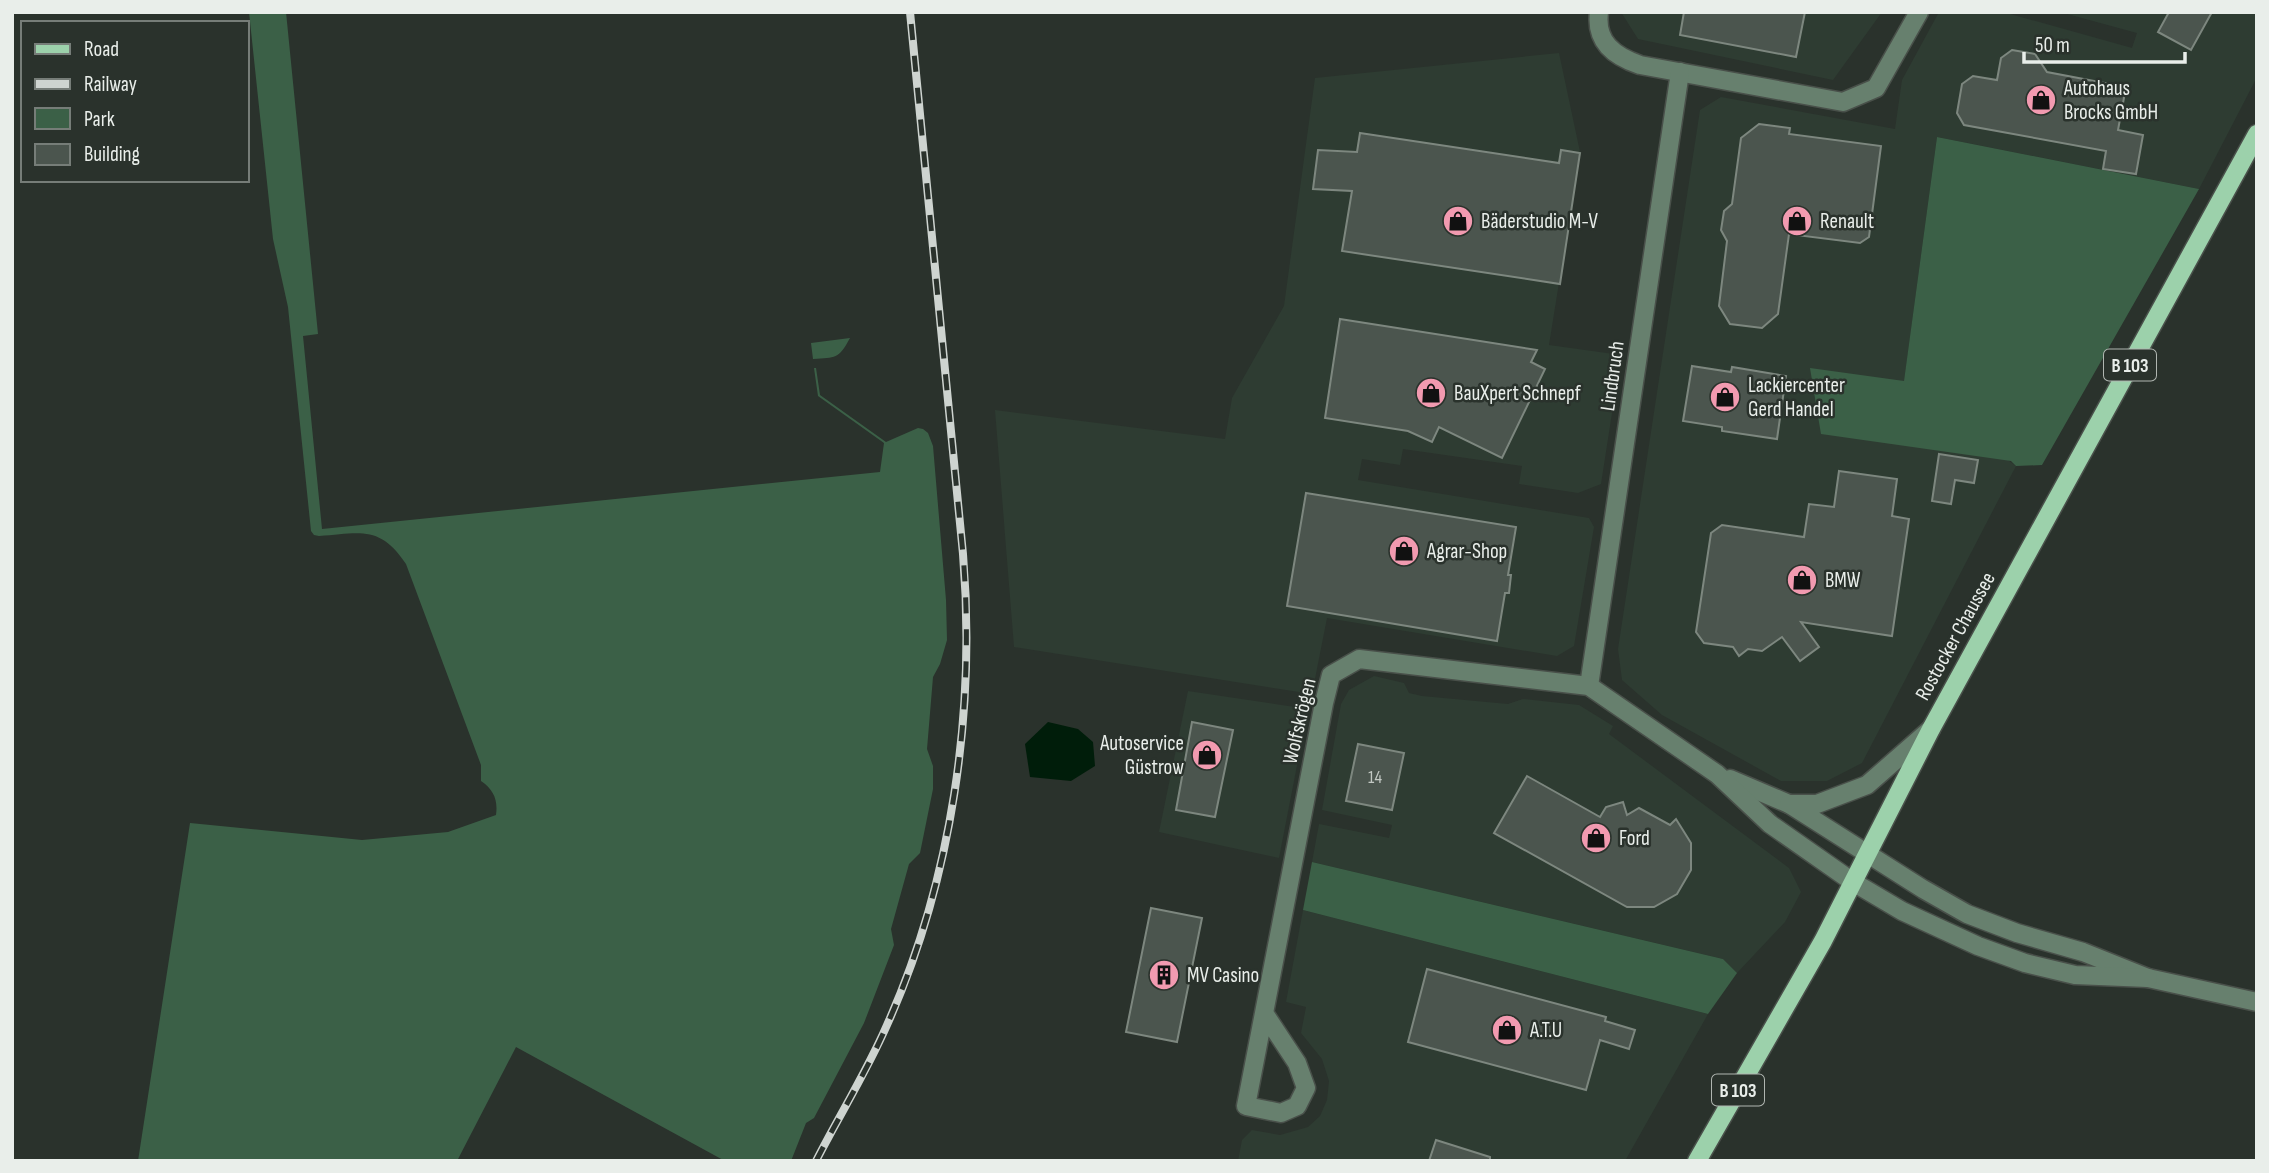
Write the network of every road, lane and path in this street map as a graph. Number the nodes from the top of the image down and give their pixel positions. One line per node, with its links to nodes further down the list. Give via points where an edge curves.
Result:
1 (1599, 12): 3 (street, via 1602,41 1619,57)
2 (1919, 12): 3 (street, via 1876,88 1843,102)
3 (1680, 72): 5 (street, Lindbruch)
4 (2257, 134): 6 (main road, Rostocker Chaussee / B 103)
5 (1589, 686): 7 (street, Wolfskrögen); 13 (street, Wolfskrögen, via 1359,659 1331,675)
6 (1931, 729): 8 (street, Wolfskrögen, via 1867,785 1817,804); 9 (main road, Rostocker Chaussee / B 103)
7 (1717, 774): 8 (street, Wolfskrögen); 10 (street, Wolfskrögen, via 1770,824)
8 (1789, 804): 9 (street, Wolfskrögen)
9 (1868, 853): 10 (main road, Rostocker Chaussee / B 103); 11 (street, Wolfskrögen, via 1967,914)
10 (1853, 881): 11 (street, Wolfskrögen, via 1902,911 2025,963 2075,975); 14 (main road, Rostocker Chaussee / B 103)
11 (2148, 978): 12 (street)
12 (2257, 1002)
13 (1264, 1013): 13 (street, Wolfskrögen, via 1247,1106 1282,1113 1297,1106 1306,1087 1297,1063)
14 (1697, 1161)

